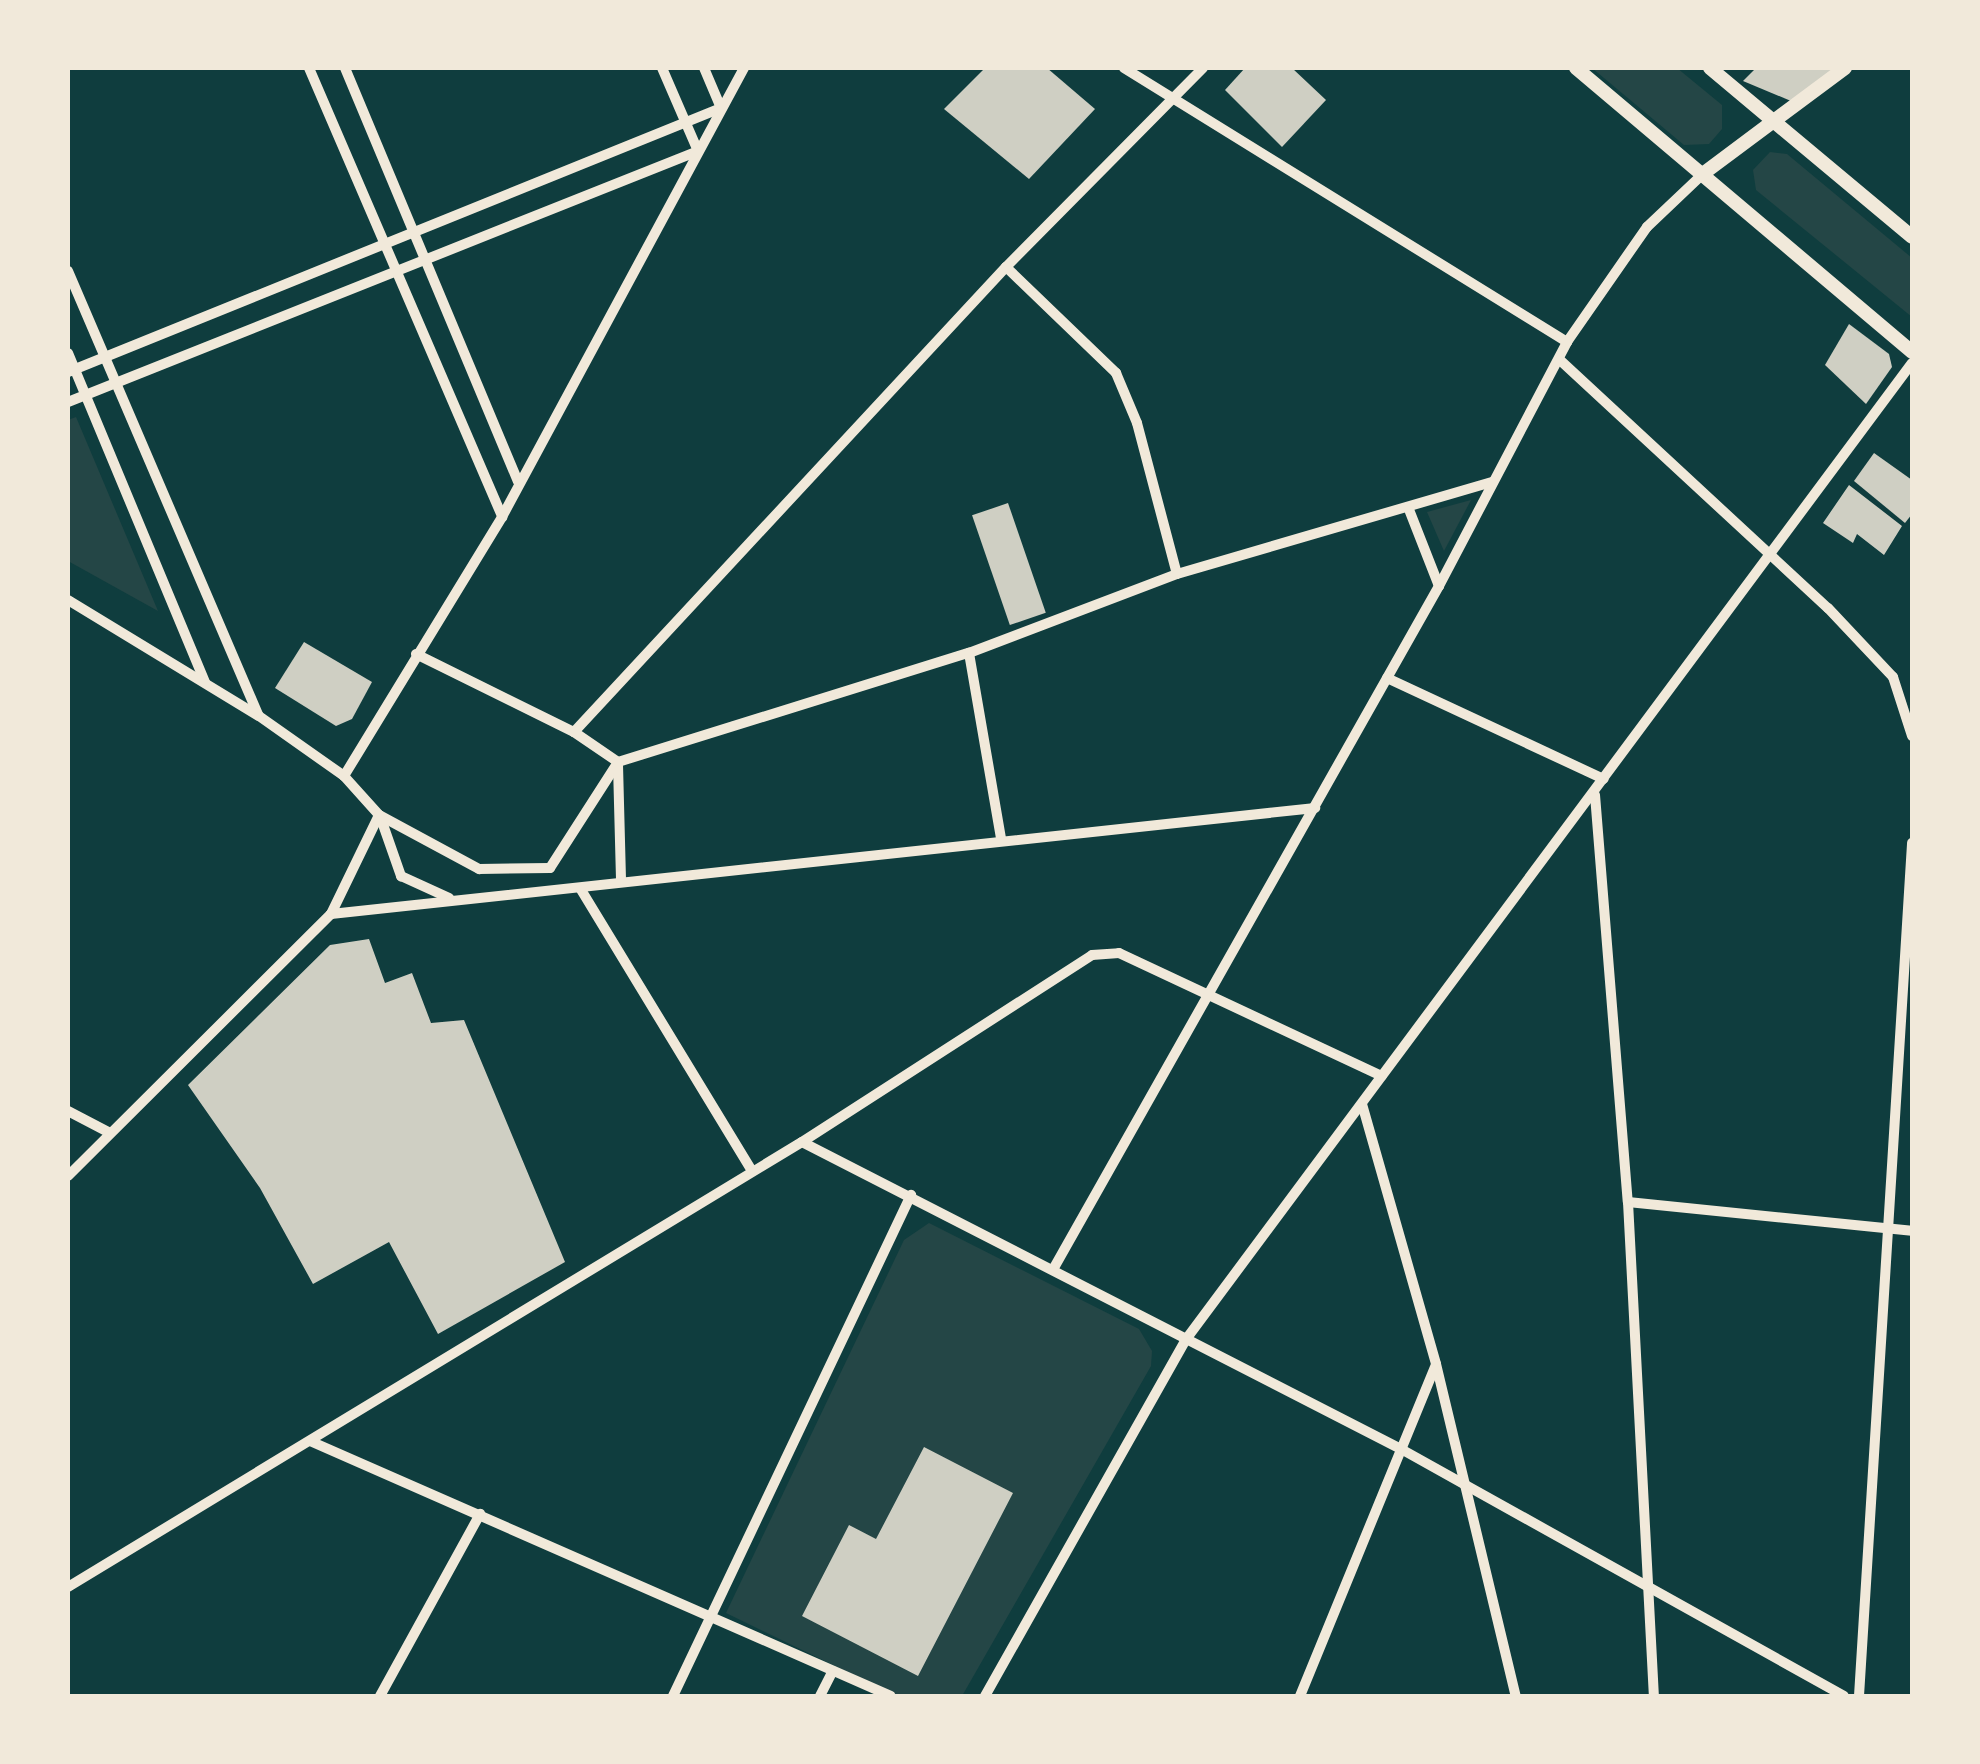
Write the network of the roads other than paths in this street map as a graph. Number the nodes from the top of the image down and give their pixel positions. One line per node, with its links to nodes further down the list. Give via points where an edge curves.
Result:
1 (309, 68): 19 (street)
2 (345, 68): 17 (street)
3 (662, 68): 14 (street)
4 (704, 68): 12 (street)
5 (744, 68): 12 (street)
6 (1124, 68): 11 (street)
7 (1204, 68): 11 (street)
8 (1576, 68): 16 (main road)
9 (1710, 68): 13 (main road)
10 (1844, 68): 13 (main road)
11 (1174, 100): 21 (street); 24 (street)
12 (721, 108): 14 (street); 15 (street)
13 (1772, 119): 16 (main road); 18 (main road)
14 (686, 123): 15 (street); 17 (street)
15 (698, 151): 20 (street); 34 (street)
16 (1704, 173): 24 (street, via 1647,227); 25 (main road)
17 (414, 230): 19 (street); 20 (street)
18 (1912, 237)
19 (382, 242): 23 (street); 27 (street)
20 (425, 258): 23 (street); 34 (street)
21 (1006, 267): 39 (street, via 1116,373 1137,423); 47 (street)
22 (68, 271): 27 (street)
23 (396, 272): 31 (street); 37 (street)
24 (1567, 342): 28 (street)
25 (1912, 352)
26 (68, 353): 30 (street)
27 (104, 356): 30 (street); 31 (street)
28 (1561, 361): 35 (street); 38 (street)
29 (1912, 363): 38 (street)
30 (71, 370): 32 (street)
31 (115, 383): 32 (street); 46 (street)
32 (84, 396): 33 (street); 45 (street)
33 (68, 402)
34 (518, 482): 37 (street)
35 (1492, 482): 36 (street); 40 (street)
36 (1408, 507): 39 (street); 40 (street)
37 (502, 517): 43 (street)
38 (1766, 556): 48 (street, via 1828,608 1894,678); 51 (street)
39 (1178, 574): 42 (street)
40 (1439, 586): 44 (street)
41 (68, 600): 45 (street)
42 (968, 653): 49 (street); 55 (street)
43 (416, 654): 47 (street); 50 (street)
44 (1388, 678): 51 (street); 53 (street)
45 (205, 682): 46 (street)
46 (258, 716): 50 (street)
47 (574, 732): 49 (street)
48 (1912, 736)
49 (618, 762): 54 (street, via 550,868 480,870); 57 (street)
50 (344, 776): 54 (street)
51 (1604, 779): 52 (street)
52 (1595, 794): 62 (street); 70 (street)
53 (1315, 808): 55 (street); 61 (street)
54 (379, 815): 59 (street, via 401,876 419,890); 60 (street)
55 (1000, 840): 57 (street)
56 (1912, 842): 71 (street)
57 (621, 879): 58 (street)
58 (580, 888): 59 (street); 67 (street)
59 (456, 900): 60 (street)
60 (331, 914): 65 (street)
61 (1208, 991): 62 (street); 66 (street, via 1119,953 1092,955); 73 (street)
62 (1382, 1076): 63 (street)
63 (1362, 1104): 74 (street); 75 (street)
64 (68, 1111): 65 (street)
65 (110, 1133): 68 (street)
66 (802, 1142): 67 (street); 69 (street)
67 (752, 1171): 76 (street)
68 (68, 1176)
69 (911, 1195): 73 (street); 82 (street)
70 (1628, 1202): 71 (street); 81 (street)
71 (1885, 1228): 72 (street); 93 (street)
72 (1912, 1231)
73 (1055, 1266): 74 (street)
74 (1188, 1338): 77 (street); 88 (street)
75 (1436, 1364): 77 (street); 78 (street)
76 (310, 1440): 79 (street); 80 (street)
77 (1401, 1449): 78 (street); 89 (street)
78 (1467, 1488): 81 (street); 90 (street)
79 (480, 1514): 82 (street); 84 (street)
80 (68, 1586)
81 (1648, 1590): 91 (street); 92 (street)
82 (711, 1615): 83 (street); 85 (street)
83 (833, 1671): 86 (street); 87 (street)
84 (380, 1696)
85 (673, 1696)
86 (820, 1696)
87 (891, 1696)
88 (984, 1696)
89 (1300, 1696)
90 (1516, 1696)
91 (1654, 1696)
92 (1844, 1696)
93 (1859, 1696)

